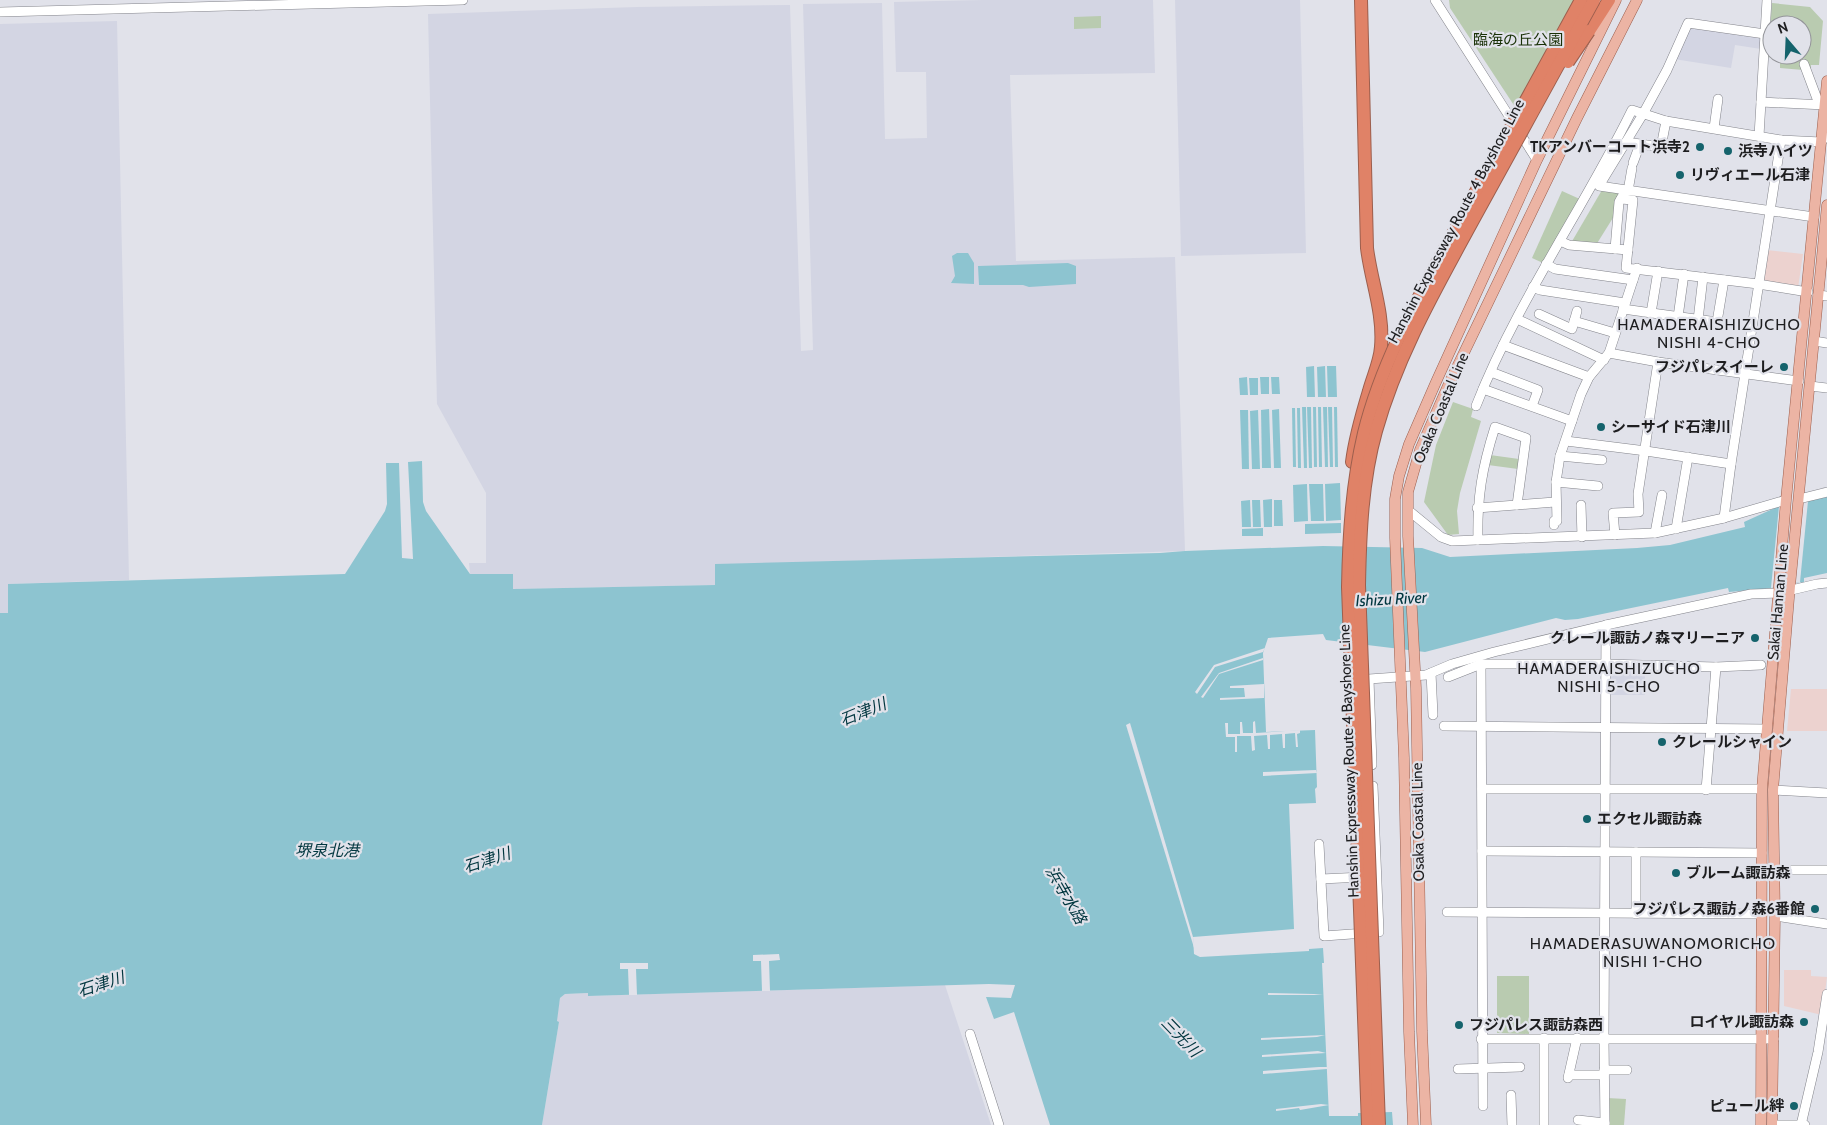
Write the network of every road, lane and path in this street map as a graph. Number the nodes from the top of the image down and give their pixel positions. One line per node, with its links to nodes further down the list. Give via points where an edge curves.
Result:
1 (463, 0): 11 (street)
2 (1361, 0): 98 (highway, bridge, via 1367,248 1382,336 1352,459)
3 (1435, 0): 29 (street)
4 (1581, 0): 98 (highway, Hanshin Expressway Route 4 Bayshore Line, bridge, via 1424,288 1390,357 1376,393 1356,468)
5 (1594, 0): 35 (highway, Hanshin Expressway Route 4 Bayshore Line, bridge)
6 (1609, 0): 35 (highway, bridge, via 1536,112)
7 (1616, 0): 29 (main road, Osaka Coastal Line)
8 (1637, 0): 90 (main road, Osaka Coastal Line, via 1447,388 1420,450 1408,492)
9 (1767, 0): 13 (street)
10 (219, 4): 11 (street); 12 (street)
11 (232, 4)
12 (0, 12)
13 (1766, 15)
14 (1762, 34): 21 (street, via 1688,23)
15 (1763, 65): 19 (street)
16 (1804, 65): 20 (street)
17 (1827, 81): 20 (main road, Sakai Hannan Line)
18 (1718, 98): 23 (street)
19 (1761, 102): 20 (street); 24 (street)
20 (1822, 104): 26 (main road, Sakai Hannan Line)
21 (1643, 114): 22 (street); 27 (street); 36 (street, via 1632,110)
22 (1666, 121): 23 (street); 28 (street, via 1661,147)
23 (1714, 128): 24 (street)
24 (1759, 136): 25 (street)
25 (1781, 140): 26 (street); 32 (street)
26 (1825, 141): 33 (main road, Sakai Hannan Line)
27 (1626, 142): 28 (street); 30 (street, via 1599,186)
28 (1640, 144): 30 (street)
29 (1537, 160): 109 (main road, Osaka Coastal Line, via 1409,444 1399,476 1395,499 1395,538)
30 (1625, 193): 32 (street); 37 (street, via 1619,202); 38 (street, via 1633,200)
31 (1827, 205): 34 (main road, Sakai Hannan Line)
32 (1770, 211): 33 (street); 46 (street)
33 (1814, 217): 48 (main road, Sakai Hannan Line)
34 (1826, 220): 49 (main road, Sakai Hannan Line)
35 (1472, 222): 159 (highway, Hanshin Expressway Route 4 Bayshore Line, bridge, via 1418,323 1394,376 1376,432 1362,507 1360,628)
36 (1560, 241): 37 (street); 39 (street)
37 (1615, 249): 38 (street)
38 (1628, 250): 40 (street, via 1626,268)
39 (1546, 264): 44 (street); 47 (street)
40 (1637, 268): 41 (street); 44 (street)
41 (1658, 271): 42 (street); 52 (street)
42 (1684, 274): 43 (street); 54 (street)
43 (1703, 277): 45 (street); 56 (street)
44 (1633, 280): 50 (street)
45 (1724, 280): 46 (street); 56 (street, via 1717,322)
46 (1758, 284): 48 (street); 65 (street)
47 (1533, 286): 50 (street); 55 (street)
48 (1808, 292): 67 (main road, Sakai Hannan Line)
49 (1823, 295): 59 (main road, Sakai Hannan Line)
50 (1624, 306): 52 (street); 58 (street)
51 (1577, 311): 57 (street)
52 (1651, 313): 54 (street)
53 (1539, 314): 57 (street, via 1572,329)
54 (1678, 317): 56 (street)
55 (1516, 319): 61 (street); 62 (street)
56 (1698, 320)
57 (1574, 321): 58 (street)
58 (1615, 333): 62 (street)
59 (1814, 341): 60 (street); 68 (main road, Sakai Hannan Line)
60 (1827, 343)
61 (1503, 345): 64 (street); 66 (street)
62 (1606, 356): 63 (street); 66 (street)
63 (1658, 362): 65 (street); 75 (street)
64 (1491, 372): 70 (street); 72 (street, via 1538,390)
65 (1746, 374): 67 (street); 79 (street)
66 (1589, 377): 73 (street)
67 (1799, 381): 86 (main road, Sakai Hannan Line)
68 (1810, 386): 69 (street); 84 (main road, Sakai Hannan Line)
69 (1827, 388)
70 (1483, 389): 71 (street); 72 (street)
71 (1476, 406)
72 (1532, 406): 73 (street)
73 (1572, 421): 74 (street)
74 (1566, 441): 75 (street); 76 (street)
75 (1646, 451): 77 (street); 95 (street, via 1638,494 1639,512 1613,513)
76 (1560, 456): 78 (street); 80 (street)
77 (1688, 457): 79 (street); 93 (street)
78 (1602, 460)
79 (1731, 464): 91 (street)
80 (1556, 482): 81 (street); 85 (street)
81 (1598, 486)
82 (1827, 492): 84 (street)
83 (1662, 495): 94 (street)
84 (1799, 501): 100 (main road, Sakai Hannan Line)
85 (1556, 502): 87 (street); 92 (street)
86 (1786, 502): 91 (street); 101 (main road, Sakai Hannan Line)
87 (1517, 505): 89 (street); 89 (street, via 1526,438 1495,427 1484,462)
88 (1581, 505): 96 (street)
89 (1478, 508): 97 (street)
90 (1408, 510): 97 (street, via 1441,537 1452,541); 108 (main road, Osaka Coastal Line)
91 (1724, 518): 93 (street)
92 (1554, 525)
93 (1676, 529): 94 (street)
94 (1656, 533): 95 (street)
95 (1615, 536): 96 (street)
96 (1582, 537): 97 (street)
97 (1478, 540)
98 (1349, 541): 158 (highway, Hanshin Expressway Route 4 Bayshore Line, bridge)
99 (1827, 583): 100 (street)
100 (1790, 588): 101 (street); 121 (main road, Sakai Hannan Line)
101 (1779, 590): 102 (street); 116 (main road, Sakai Hannan Line)
102 (1606, 625): 104 (street); 107 (street, via 1494,652)
103 (1481, 664): 104 (street); 110 (street); 113 (street)
104 (1606, 664): 106 (street); 114 (street)
105 (1762, 665): 106 (street)
106 (1716, 667): 115 (street)
107 (1431, 673): 108 (street); 111 (street)
108 (1415, 675): 109 (street); 161 (main road, Osaka Coastal Line)
109 (1400, 676): 130 (street, via 1369,679); 160 (main road, Osaka Coastal Line)
110 (1448, 677)
111 (1434, 714)
112 (1444, 726): 113 (street)
113 (1483, 727): 114 (street); 117 (street)
114 (1606, 727): 115 (street); 118 (street)
115 (1710, 728): 116 (street); 120 (street)
116 (1767, 729): 119 (main road, Sakai Hannan Line)
117 (1482, 789): 118 (street); 124 (street)
118 (1606, 789): 120 (street); 125 (street)
119 (1762, 789): 120 (street); 127 (main road, Sakai Hannan Line)
120 (1706, 790)
121 (1773, 790): 122 (street); 128 (main road, Sakai Hannan Line)
122 (1827, 793)
123 (1319, 844): 131 (street)
124 (1482, 851): 125 (street); 133 (street)
125 (1605, 851): 126 (street); 134 (street)
126 (1636, 852): 127 (street); 135 (street)
127 (1762, 853): 136 (main road, Sakai Hannan Line)
128 (1774, 870): 129 (street); 137 (main road, Sakai Hannan Line)
129 (1827, 870)
130 (1376, 876): 131 (street); 131 (street, via 1379,932 1324,936)
131 (1321, 879)
132 (1447, 912): 133 (street)
133 (1483, 912): 134 (street); 141 (street)
134 (1605, 914): 135 (street); 144 (street)
135 (1636, 914): 136 (street)
136 (1762, 914): 146 (main road, Sakai Hannan Line)
137 (1775, 916): 138 (street); 145 (main road, Sakai Hannan Line)
138 (1827, 924)
139 (1827, 994): 147 (street)
140 (970, 1034): 157 (street)
141 (1481, 1038): 142 (street); 150 (street)
142 (1544, 1038): 143 (street); 163 (street)
143 (1577, 1038): 144 (street); 152 (street, via 1568,1076)
144 (1604, 1039): 146 (street); 152 (street)
145 (1774, 1039): 146 (street); 165 (main road, Sakai Hannan Line)
146 (1761, 1040): 164 (main road, Sakai Hannan Line)
147 (1824, 1040): 167 (street)
148 (1520, 1068): 150 (street)
149 (1458, 1069): 150 (street)
150 (1482, 1069): 154 (street)
151 (1627, 1070): 152 (street)
152 (1604, 1073): 156 (street)
153 (1512, 1096): 162 (street)
154 (1483, 1106)
155 (1578, 1120): 156 (street)
156 (1605, 1124)
157 (1000, 1125)
158 (1368, 1125)
159 (1379, 1125)
160 (1413, 1125)
161 (1426, 1125)
162 (1512, 1125)
163 (1544, 1125)
164 (1761, 1125)
165 (1772, 1125)
166 (1775, 1125): 167 (street)
167 (1801, 1125): 168 (street)
168 (1806, 1125)

